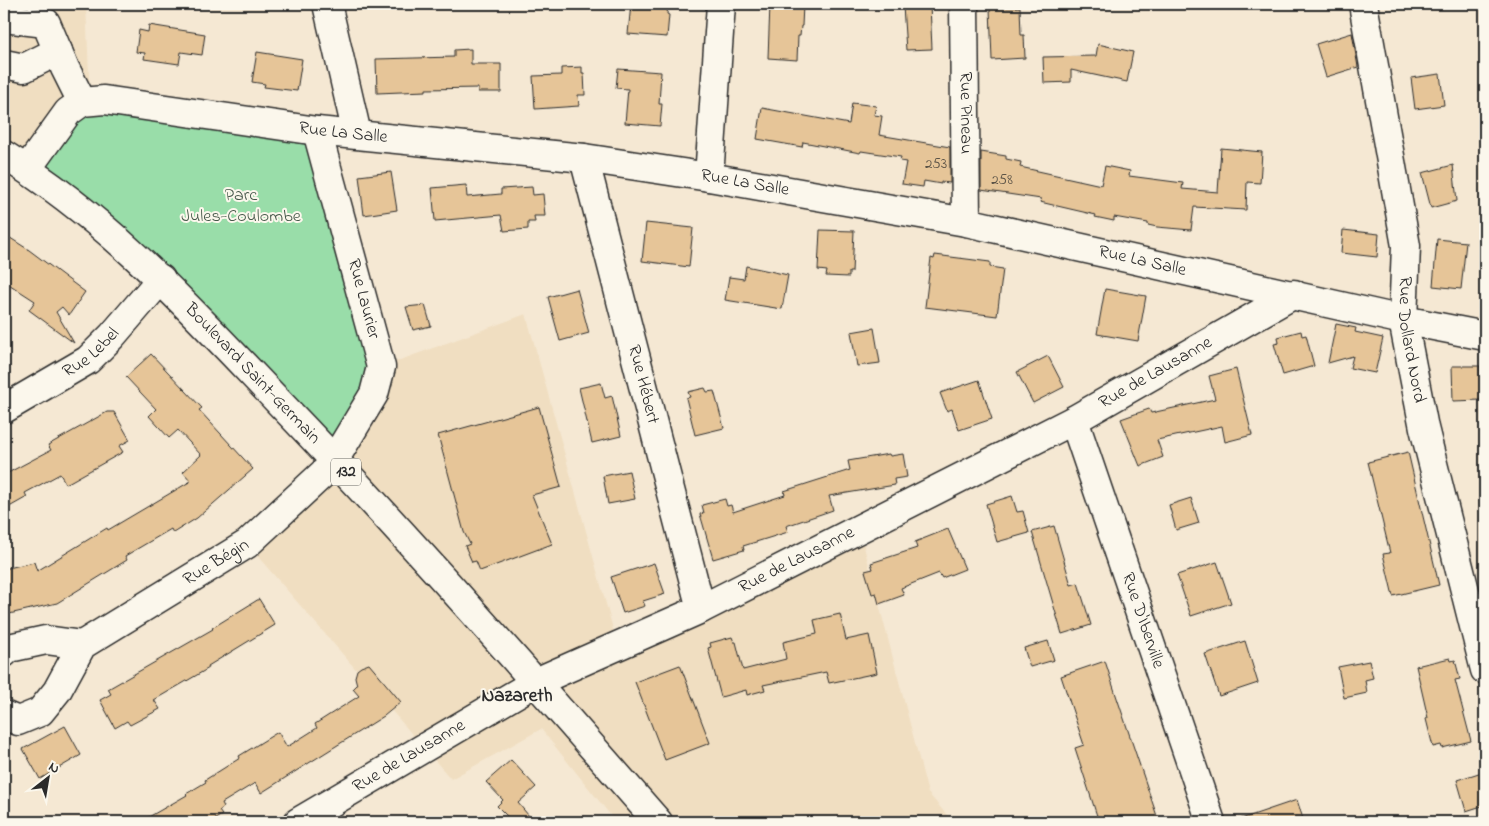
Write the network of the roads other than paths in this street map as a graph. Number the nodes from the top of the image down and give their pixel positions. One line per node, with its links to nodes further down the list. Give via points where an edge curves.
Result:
1 (326, 4): 10 (street)
2 (721, 4): 14 (street)
3 (964, 4): 15 (street, Rue Pineau)
4 (1363, 4): 18 (street, Rue Dollard Nord, via 1406,246)
5 (4, 18): 6 (street, via 46,23)
6 (58, 51): 7 (street, via 24,68); 8 (street)
7 (4, 64)
8 (82, 102): 9 (street, Rue La Salle, via 104,100); 13 (street, via 68,112)
9 (317, 130): 10 (street, Rue La Salle); 22 (street, Rue Laurier, via 382,367 374,394)
10 (358, 134): 12 (street, Rue La Salle)
11 (4, 155): 13 (street, Boulevard Saint-Germain / 132)
12 (584, 158): 14 (street, Rue La Salle); 23 (street, Rue Hébert)
13 (27, 169): 16 (street, Boulevard Saint-Germain / 132, via 89,215)
14 (709, 177): 15 (street, Rue La Salle)
15 (966, 222): 17 (street, Rue La Salle)
16 (161, 279): 20 (street, Rue Lebel, via 88,360); 22 (street, Boulevard Saint-Germain / 132)
17 (1294, 294): 18 (street, Rue La Salle); 21 (street, Rue de Lausanne)
18 (1403, 320): 19 (street, Rue La Salle); 26 (street, Rue Dollard Nord, via 1424,428)
19 (1485, 336)
20 (4, 409)
21 (1074, 420): 23 (street, Rue de Lausanne); 31 (street, Rue D'Iberville)
22 (335, 461): 24 (street, Rue Bégin, via 247,544); 27 (street, Boulevard Saint-Germain / 132)
23 (701, 610): 27 (street, Rue de Lausanne)
24 (82, 645): 25 (street, via 46,640 9,648); 28 (street, via 58,690 40,712 18,721)
25 (4, 653)
26 (1485, 670)
27 (536, 682): 29 (street, Rue de Lausanne); 30 (street, Boulevard Saint-Germain / 132)
28 (4, 715)
29 (298, 822)
30 (658, 822)
31 (1211, 822)

